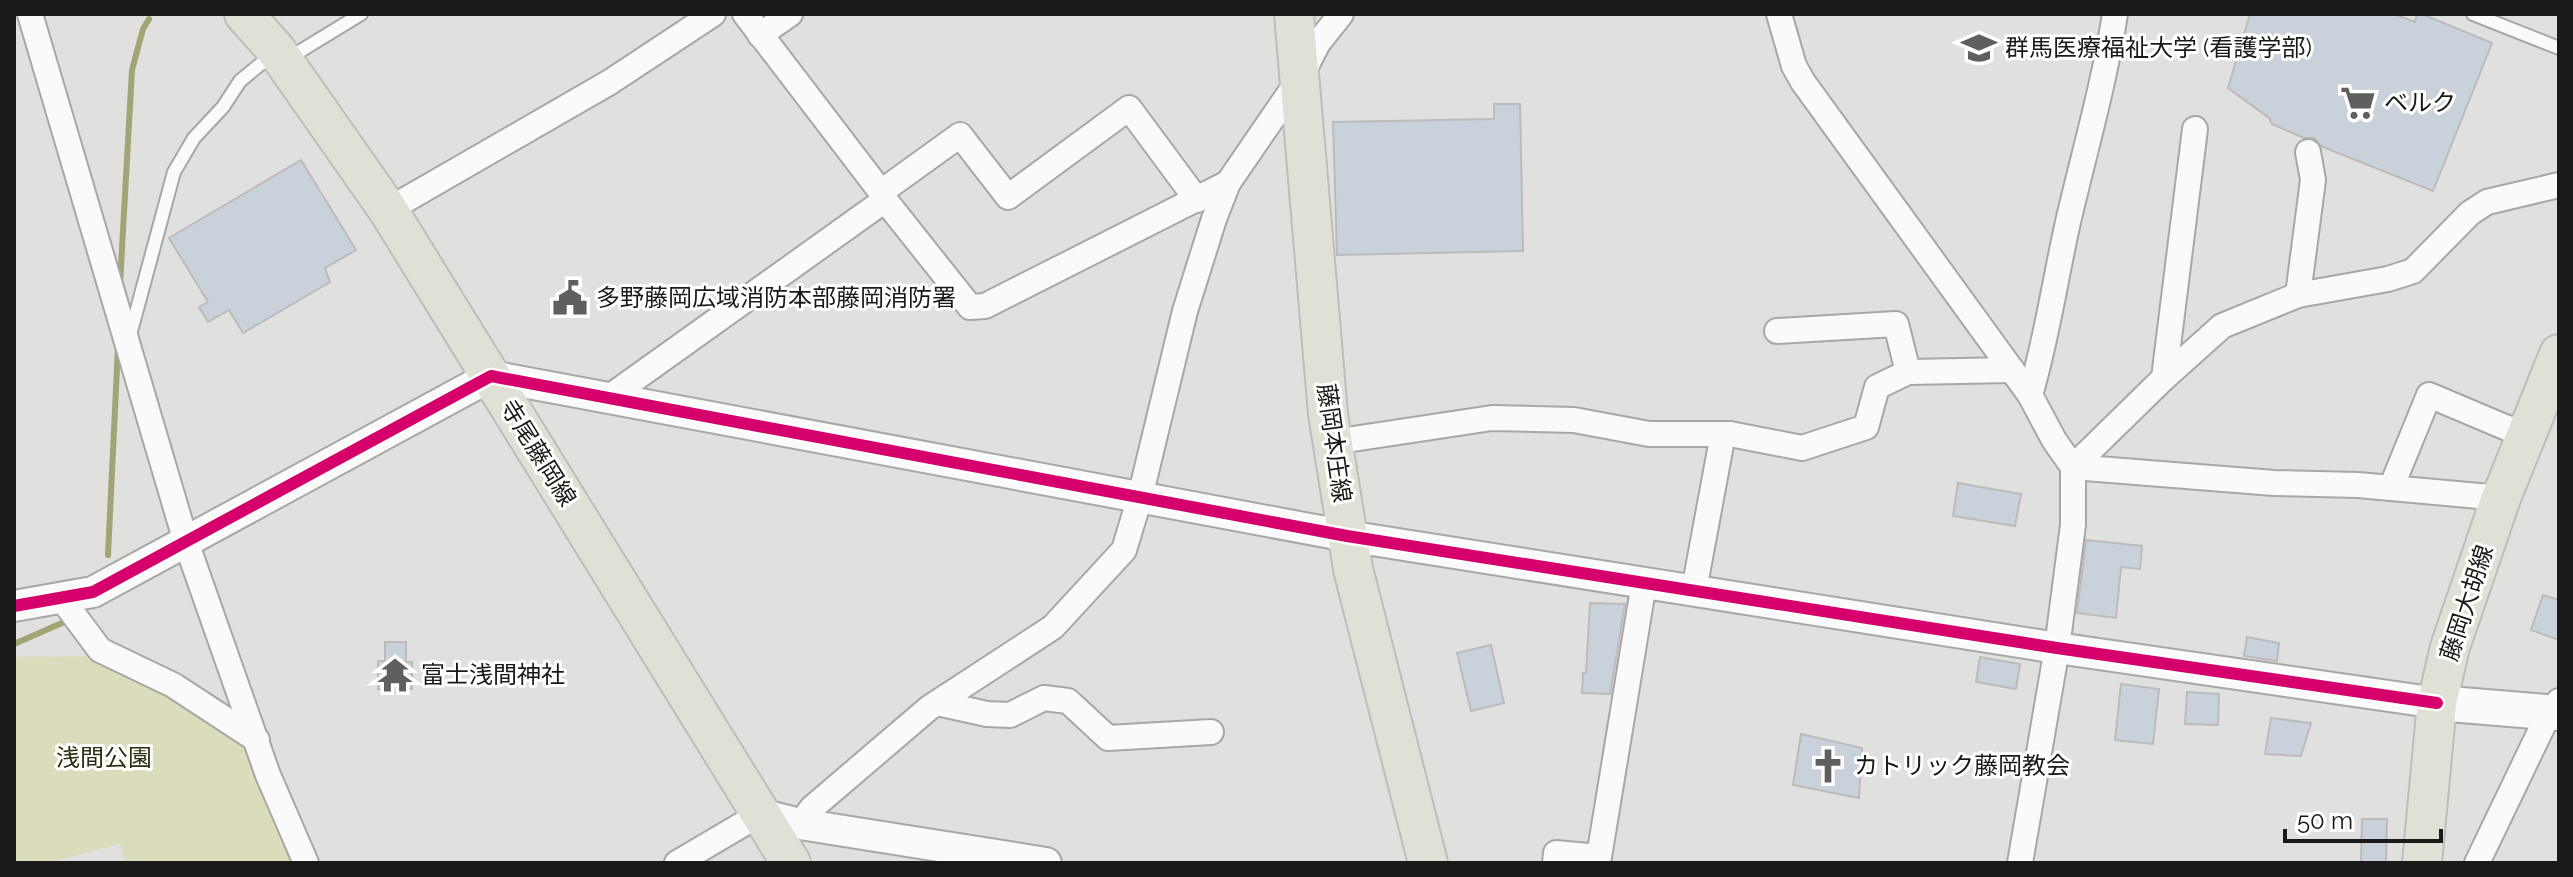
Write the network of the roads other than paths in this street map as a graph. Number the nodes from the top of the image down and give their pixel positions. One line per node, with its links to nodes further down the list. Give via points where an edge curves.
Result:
1 (30, 14): 25 (street)
2 (244, 14): 14 (main road, 寺尾藤岡線)
3 (361, 14): 14 (lane)
4 (713, 14): 22 (street, via 610,82)
5 (745, 14): 12 (street)
6 (790, 14): 12 (street)
7 (1294, 14): 15 (main road, 藤岡本庄線)
8 (1341, 14): 15 (street)
9 (1779, 14): 27 (street, via 1803,82)
10 (2115, 14): 31 (street)
11 (2473, 14): 13 (lane)
12 (760, 35): 20 (street)
13 (2559, 48)
14 (280, 56): 22 (main road, 寺尾藤岡線); 25 (lane, via 240,81 174,172)
15 (1300, 78): 18 (street); 35 (main road, 藤岡本庄線)
16 (2195, 129): 30 (street)
17 (2308, 152): 23 (street, via 2313,180)
18 (1228, 183): 21 (street); 38 (street, via 1185,311)
19 (2559, 185): 23 (street, via 2487,202 2413,271)
20 (883, 196): 21 (street, via 970,307 985,306); 21 (street, via 960,135 1008,197 1129,108); 32 (street)
21 (1197, 200)
22 (388, 210): 29 (main road, 寺尾藤岡線)
23 (2298, 295): 30 (street, via 2222,326)
24 (1777, 331): 28 (street, via 1896,324)
25 (126, 336): 41 (street)
26 (2559, 354): 34 (main road, 藤岡大胡線)
27 (2012, 370): 28 (street); 31 (street)
28 (1908, 372): 33 (street, via 1877,387 1866,427 1802,448)
29 (491, 376): 32 (street); 41 (street); 52 (main road, 寺尾藤岡線)
30 (2164, 378): 36 (street)
31 (2030, 395): 36 (street)
32 (608, 398): 38 (street)
33 (1723, 434): 35 (street, via 1649,434 1574,420 1492,418); 43 (street)
34 (2526, 436): 37 (street, via 2429,395); 39 (main road, 藤岡大胡線)
35 (1333, 442): 40 (main road, 藤岡本庄線)
36 (2073, 467): 37 (street); 46 (street, via 2073,525)
37 (2391, 488): 39 (street)
38 (1140, 497): 40 (street); 47 (street, via 1124,550 1053,627)
39 (2501, 498): 48 (main road, 藤岡大胡線, via 2450,647)
40 (1347, 536): 42 (street); 58 (main road, 藤岡本庄線)
41 (186, 542): 44 (street, via 93,592); 51 (street)
42 (1644, 583): 43 (street); 59 (street, via 1599,857 1556,853)
43 (1694, 590): 46 (street)
44 (62, 599): 45 (street); 51 (street, via 100,650 173,685)
45 (14, 606)
46 (2057, 648): 48 (street); 60 (street)
47 (937, 703): 50 (street, via 1010,715 1044,698 1068,701 1108,738); 53 (street, via 812,808)
48 (2437, 703): 49 (main road); 61 (main road, 藤岡大胡線)
49 (2556, 709): 62 (street)
50 (1211, 732)
51 (257, 740): 54 (street)
52 (760, 814): 53 (street); 55 (street); 56 (main road, 寺尾藤岡線)
53 (800, 824): 57 (street)
54 (306, 863)
55 (677, 863)
56 (791, 863)
57 (1046, 863)
58 (1428, 863)
59 (1555, 863)
60 (2020, 863)
61 (2422, 863)
62 (2477, 863)

